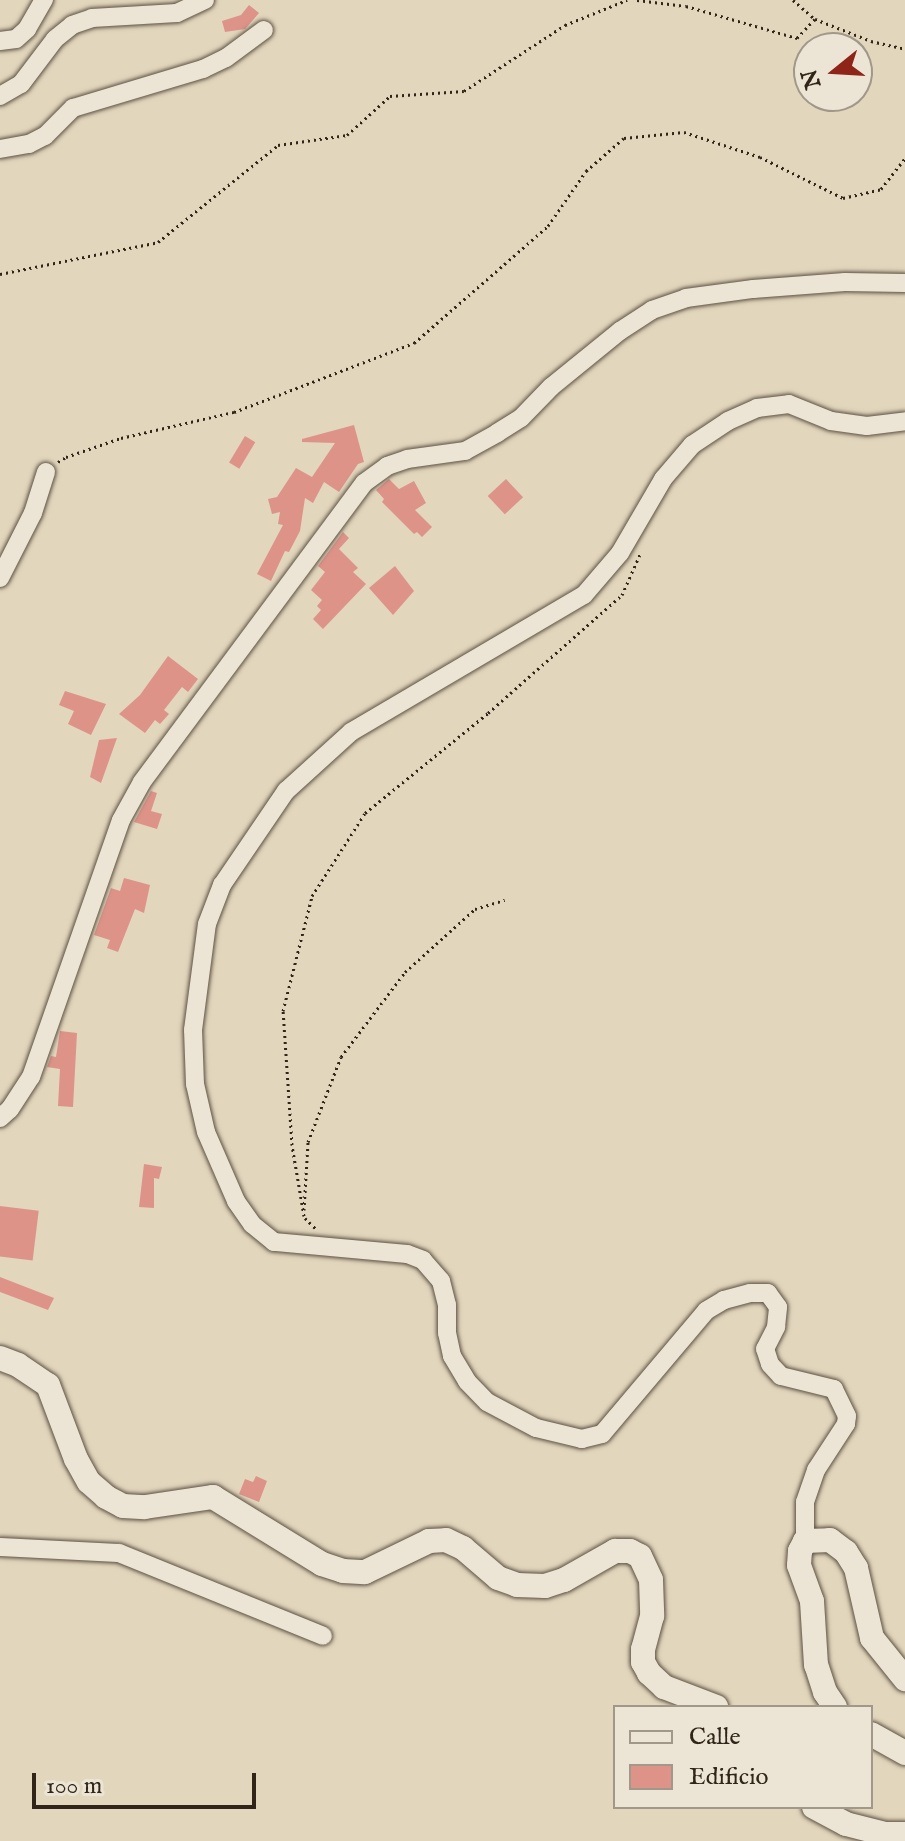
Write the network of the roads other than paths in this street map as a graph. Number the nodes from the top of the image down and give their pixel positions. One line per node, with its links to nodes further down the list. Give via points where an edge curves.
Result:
1 (44, 0): 4 (street, via 27,29 16,39)
2 (205, 0): 5 (street, via 177,13 92,18 72,25 21,84)
3 (264, 30): 6 (street, via 203,69 73,108 45,136)
4 (0, 41)
5 (0, 96)
6 (0, 149)
7 (905, 283): 11 (street, via 753,289 686,298 652,310 497,433 465,451 387,466 364,483 135,795 121,820 31,1077)
8 (905, 421): 13 (street, via 843,423 789,404 757,408 728,421 692,445 663,479 620,553 584,595 351,732 286,791 222,885 207,924 193,1030 195,1084 206,1132 236,1201 252,1224 274,1242 407,1254 423,1260 441,1281 452,1356 467,1381 487,1402 536,1428 582,1439 602,1434 706,1311 724,1300 768,1293 778,1307 776,1327 765,1349 770,1364 781,1376 834,1389 847,1416 816,1470 805,1502)
9 (46, 472): 10 (street, via 33,513)
10 (0, 578)
11 (0, 1118)
12 (0, 1358): 17 (main road, via 48,1385 89,1482 123,1506 213,1497 322,1564 343,1571 365,1572 429,1541 446,1540 498,1578 545,1586 615,1551 630,1551 640,1556 651,1580 652,1616 643,1662 664,1687)
13 (805, 1541): 16 (main road, via 830,1540 846,1552 856,1568 872,1638); 18 (main road, via 799,1565 812,1601 816,1665)
14 (0, 1547): 15 (street, via 119,1553)
15 (323, 1636)
16 (905, 1679)
17 (711, 1705)
18 (834, 1705)
19 (873, 1735): 20 (main road)
20 (905, 1753)
21 (818, 1809): 22 (main road, via 846,1824)
22 (905, 1834)

